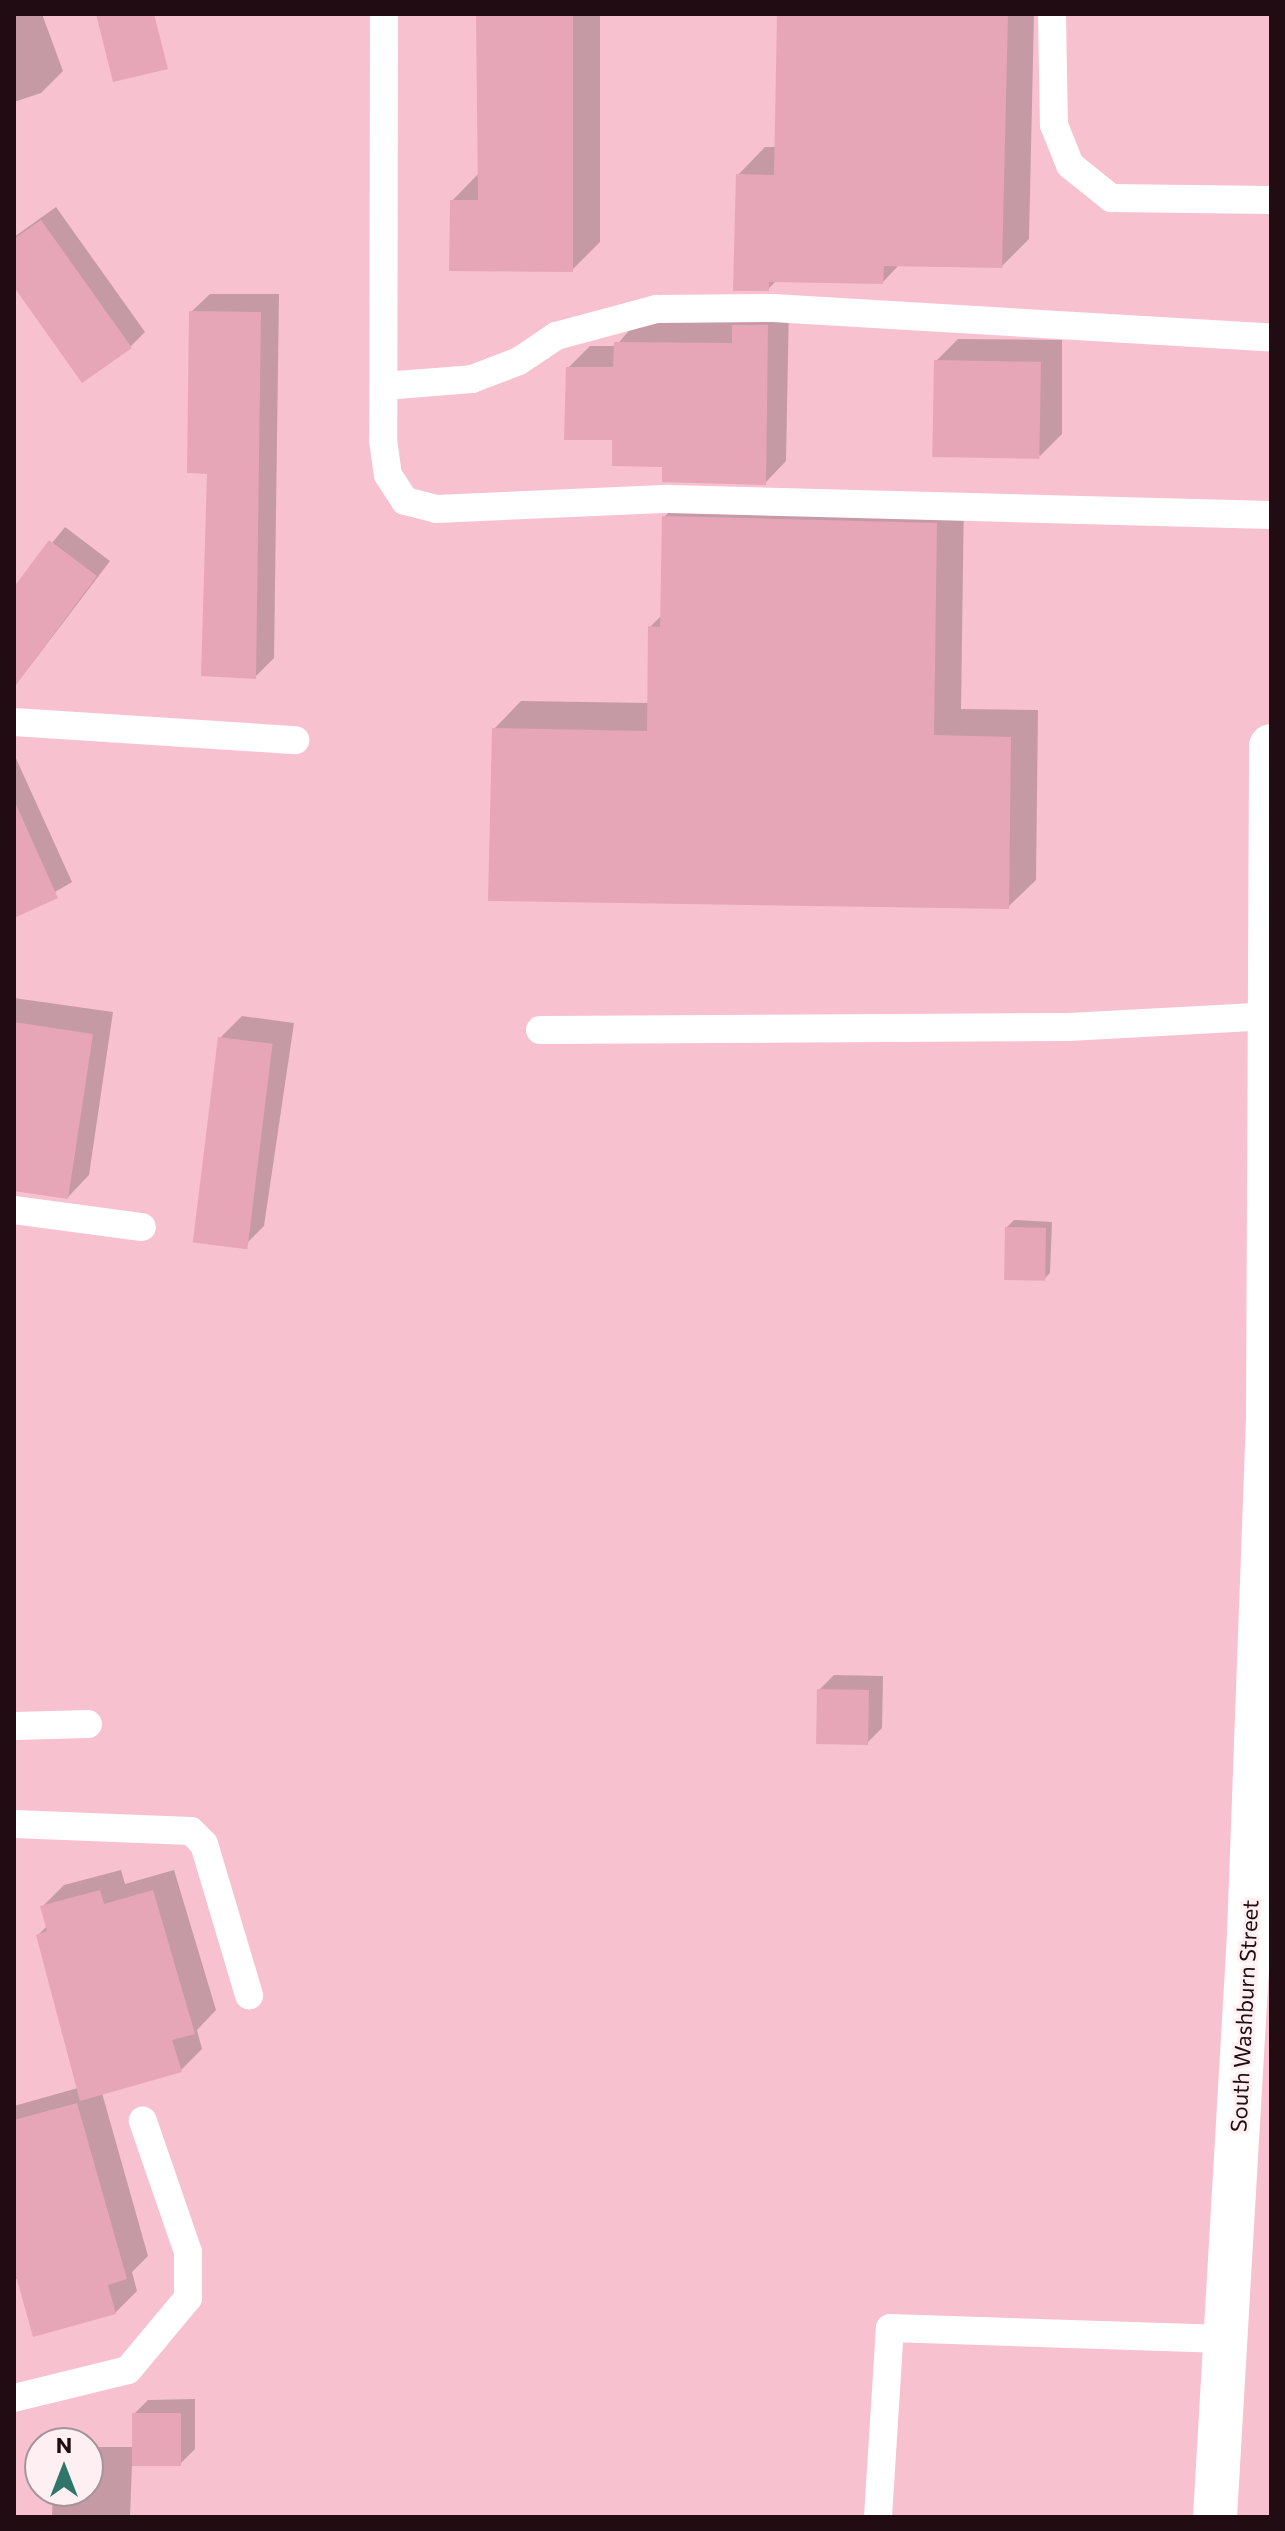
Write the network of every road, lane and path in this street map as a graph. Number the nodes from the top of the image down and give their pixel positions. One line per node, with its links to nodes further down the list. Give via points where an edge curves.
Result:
1 (384, 14): 5 (lane)
2 (1052, 14): 3 (lane, via 1054,125 1070,165 1111,198)
3 (1271, 200)
4 (1271, 338): 5 (lane, via 773,308 656,309 556,336 519,361 472,379)
5 (384, 386): 6 (lane, via 388,475 405,501 436,509 669,499)
6 (1271, 515)
7 (14, 722): 8 (lane)
8 (295, 740)
9 (1271, 746): 10 (street, South Washburn Street)
10 (1270, 1016): 11 (lane, via 1083,1027); 19 (street, South Washburn Street, via 1268,1434)
11 (540, 1030)
12 (14, 1210): 13 (lane)
13 (142, 1227)
14 (88, 1724): 15 (lane)
15 (14, 1726)
16 (14, 1824): 17 (lane, via 191,1831 204,1844)
17 (249, 1995)
18 (143, 2121): 20 (lane, via 188,2252 188,2298 128,2370)
19 (1225, 2339): 21 (lane, via 890,2328); 22 (street, South Washburn Street)
20 (14, 2398)
21 (878, 2517)
22 (1215, 2517)

